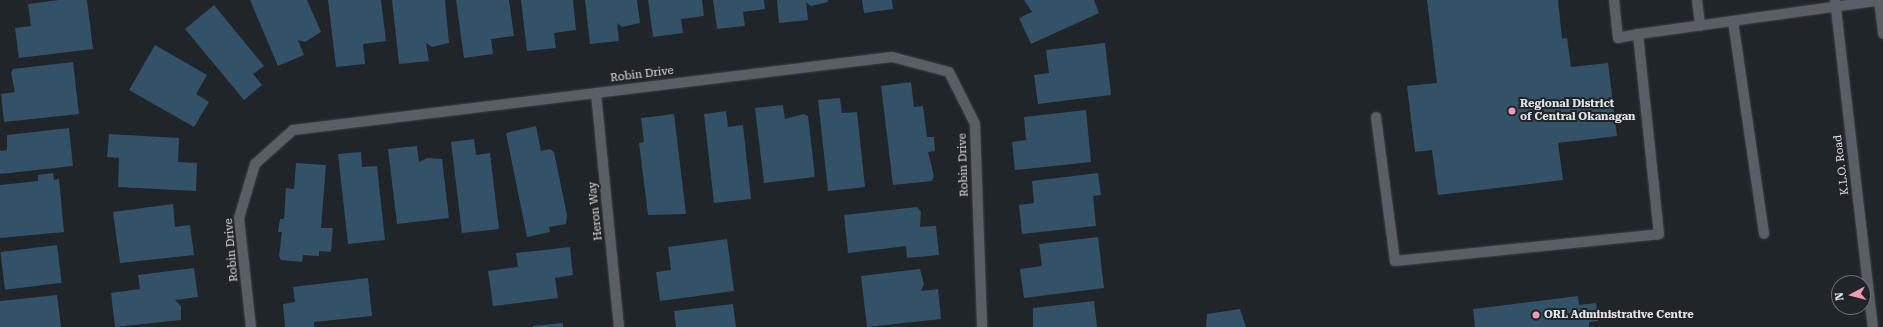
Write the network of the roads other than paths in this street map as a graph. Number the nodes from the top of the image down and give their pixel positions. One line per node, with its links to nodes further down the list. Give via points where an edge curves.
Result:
1 (1614, 0): 7 (street, via 1618,38)
2 (1697, 0): 6 (street)
3 (1880, 0): 4 (street); 8 (street)
4 (1835, 5): 5 (street); 15 (street, K.L.O. Road)
5 (1733, 21): 6 (street); 11 (street)
6 (1700, 26): 7 (street)
7 (1638, 34): 10 (street, via 1659,234 1395,261)
8 (1883, 34)
9 (596, 93): 12 (street, Robin Drive, via 293,130 255,164 239,218); 13 (street, Heron Way); 14 (street, Robin Drive, via 892,57 949,72 975,124)
10 (1376, 117)
11 (1764, 234)
12 (251, 327)
13 (619, 327)
14 (982, 327)
15 (1873, 327)

